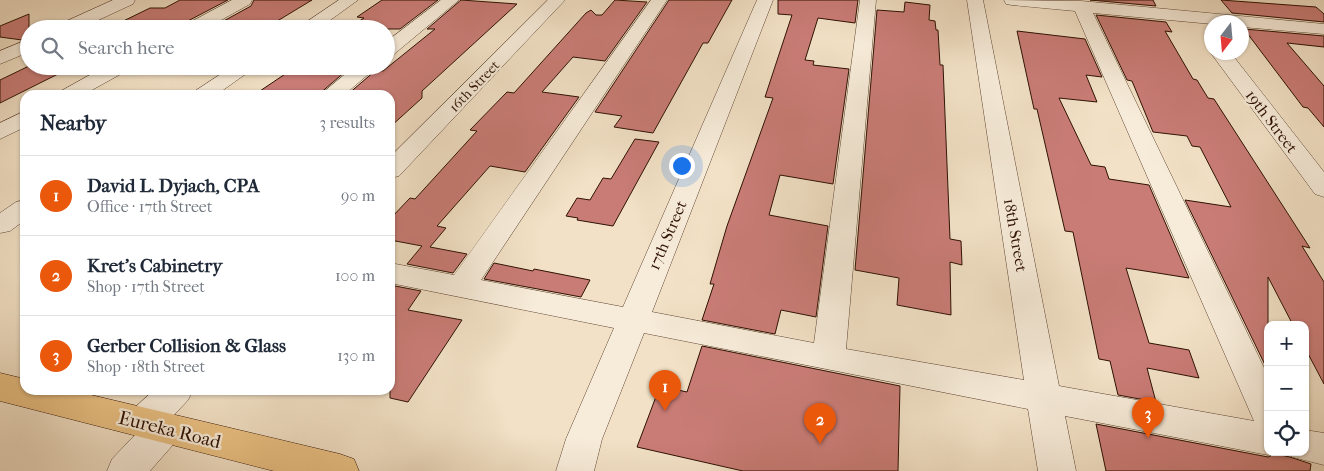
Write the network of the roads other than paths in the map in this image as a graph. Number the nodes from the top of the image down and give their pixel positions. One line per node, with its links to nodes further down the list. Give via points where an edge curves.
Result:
1 (127, 0): 14 (street)
2 (244, 0): 15 (street)
3 (350, 0): 16 (street)
4 (451, 0): 19 (street)
5 (557, 0): 31 (street, 16th Street)
6 (659, 0): 38 (street)
7 (764, 0): 39 (street, 17th Street)
8 (868, 0): 40 (street)
9 (974, 0): 43 (street, 18th Street)
10 (1012, 0): 12 (street)
11 (1181, 0): 13 (street)
12 (1081, 6): 13 (street); 44 (street)
13 (1193, 17): 17 (street); 18 (street)
14 (84, 20)
15 (207, 20)
16 (319, 20)
17 (1324, 29)
18 (1204, 31)
19 (395, 45)
20 (20, 49): 21 (street)
21 (0, 58)
22 (1226, 60): 32 (street, 19th Street)
23 (105, 75): 26 (street)
24 (233, 75): 27 (street)
25 (357, 75): 28 (street)
26 (77, 90)
27 (210, 90)
28 (337, 90)
29 (20, 121): 30 (street)
30 (0, 132)
31 (395, 166)
32 (1324, 189)
33 (0, 199): 34 (street)
34 (20, 203)
35 (20, 211): 36 (street)
36 (0, 225)
37 (395, 274): 38 (street)
38 (462, 286): 39 (street)
39 (632, 321): 40 (street); 51 (street, 17th Street, via 584,439)
40 (829, 358): 43 (street)
41 (5, 394): 45 (main road, Eureka Road)
42 (173, 395): 45 (street)
43 (1044, 398): 46 (street); 52 (street, 18th Street)
44 (1267, 411)
45 (154, 425): 49 (street); 50 (main road, Eureka Road)
46 (1264, 438)
47 (1309, 447): 48 (street)
48 (1324, 449)
49 (126, 471)
50 (340, 471)
51 (576, 471)
52 (1057, 471)

